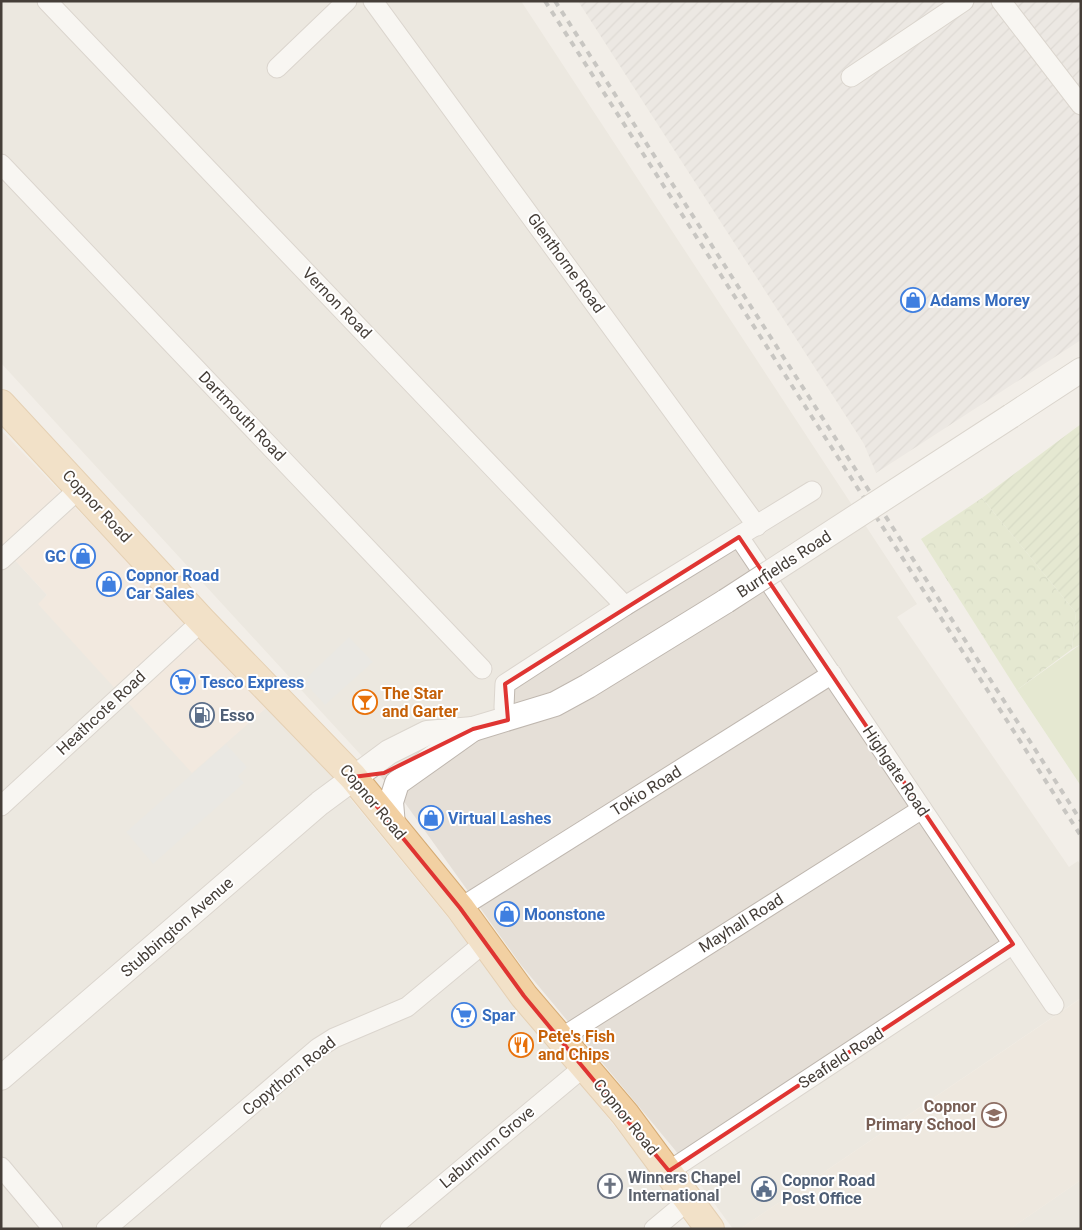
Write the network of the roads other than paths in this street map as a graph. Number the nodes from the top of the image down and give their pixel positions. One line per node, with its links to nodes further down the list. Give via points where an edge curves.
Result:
1 (47, 1): 17 (street, Vernon Road)
2 (347, 1): 6 (street)
3 (373, 1): 14 (street, Glenthorne Road)
4 (964, 1): 7 (street)
5 (1001, 1): 8 (street)
6 (277, 68)
7 (851, 77)
8 (1081, 105)
9 (1, 164): 19 (street, Dartmouth Road)
10 (1081, 370): 21 (street, Burrfields Road, bridge, via 726,601 588,686 555,704)
11 (1, 404): 12 (main road, Copnor Road)
12 (80, 488): 16 (street); 18 (main road, Copnor Road)
13 (812, 491): 14 (street)
14 (757, 526): 15 (street)
15 (739, 536): 17 (street); 20 (street, Highgate Road)
16 (1, 560)
17 (625, 606): 21 (street, via 506,684 504,701)
18 (202, 621): 23 (main road, Copnor Road); 24 (street, Heathcote Road)
19 (482, 668)
20 (832, 674): 25 (street, Highgate Road); 27 (street, Tokio Road)
21 (508, 720): 22 (street, Burrfields Road)
22 (473, 729): 23 (street, Burrfields Road, via 427,733 389,752); 26 (street, Burrfields Road, via 397,783 391,802)
23 (353, 777): 26 (main road, Copnor Road); 33 (street, Stubbington Avenue)
24 (1, 806)
25 (922, 809): 29 (street, Highgate Road); 31 (street, Mayhall Road)
26 (394, 825): 27 (main road, Copnor Road)
27 (460, 908): 28 (main road, Copnor Road)
28 (484, 943): 31 (main road, Copnor Road); 38 (street, Copythorn Road, via 406,1007 318,1048)
29 (1013, 944): 30 (street, Highgate Road); 35 (street, Seafield Road)
30 (1054, 1005)
31 (561, 1038): 32 (main road, Copnor Road)
32 (585, 1066): 35 (main road, Copnor Road); 39 (street, Laburnum Grove)
33 (1, 1078)
34 (1, 1167): 37 (street)
35 (669, 1171): 36 (main road, Copnor Road)
36 (690, 1199): 40 (street); 41 (main road, Copnor Road)
37 (53, 1229)
38 (106, 1229)
39 (390, 1229)
40 (654, 1229)
41 (710, 1229)

